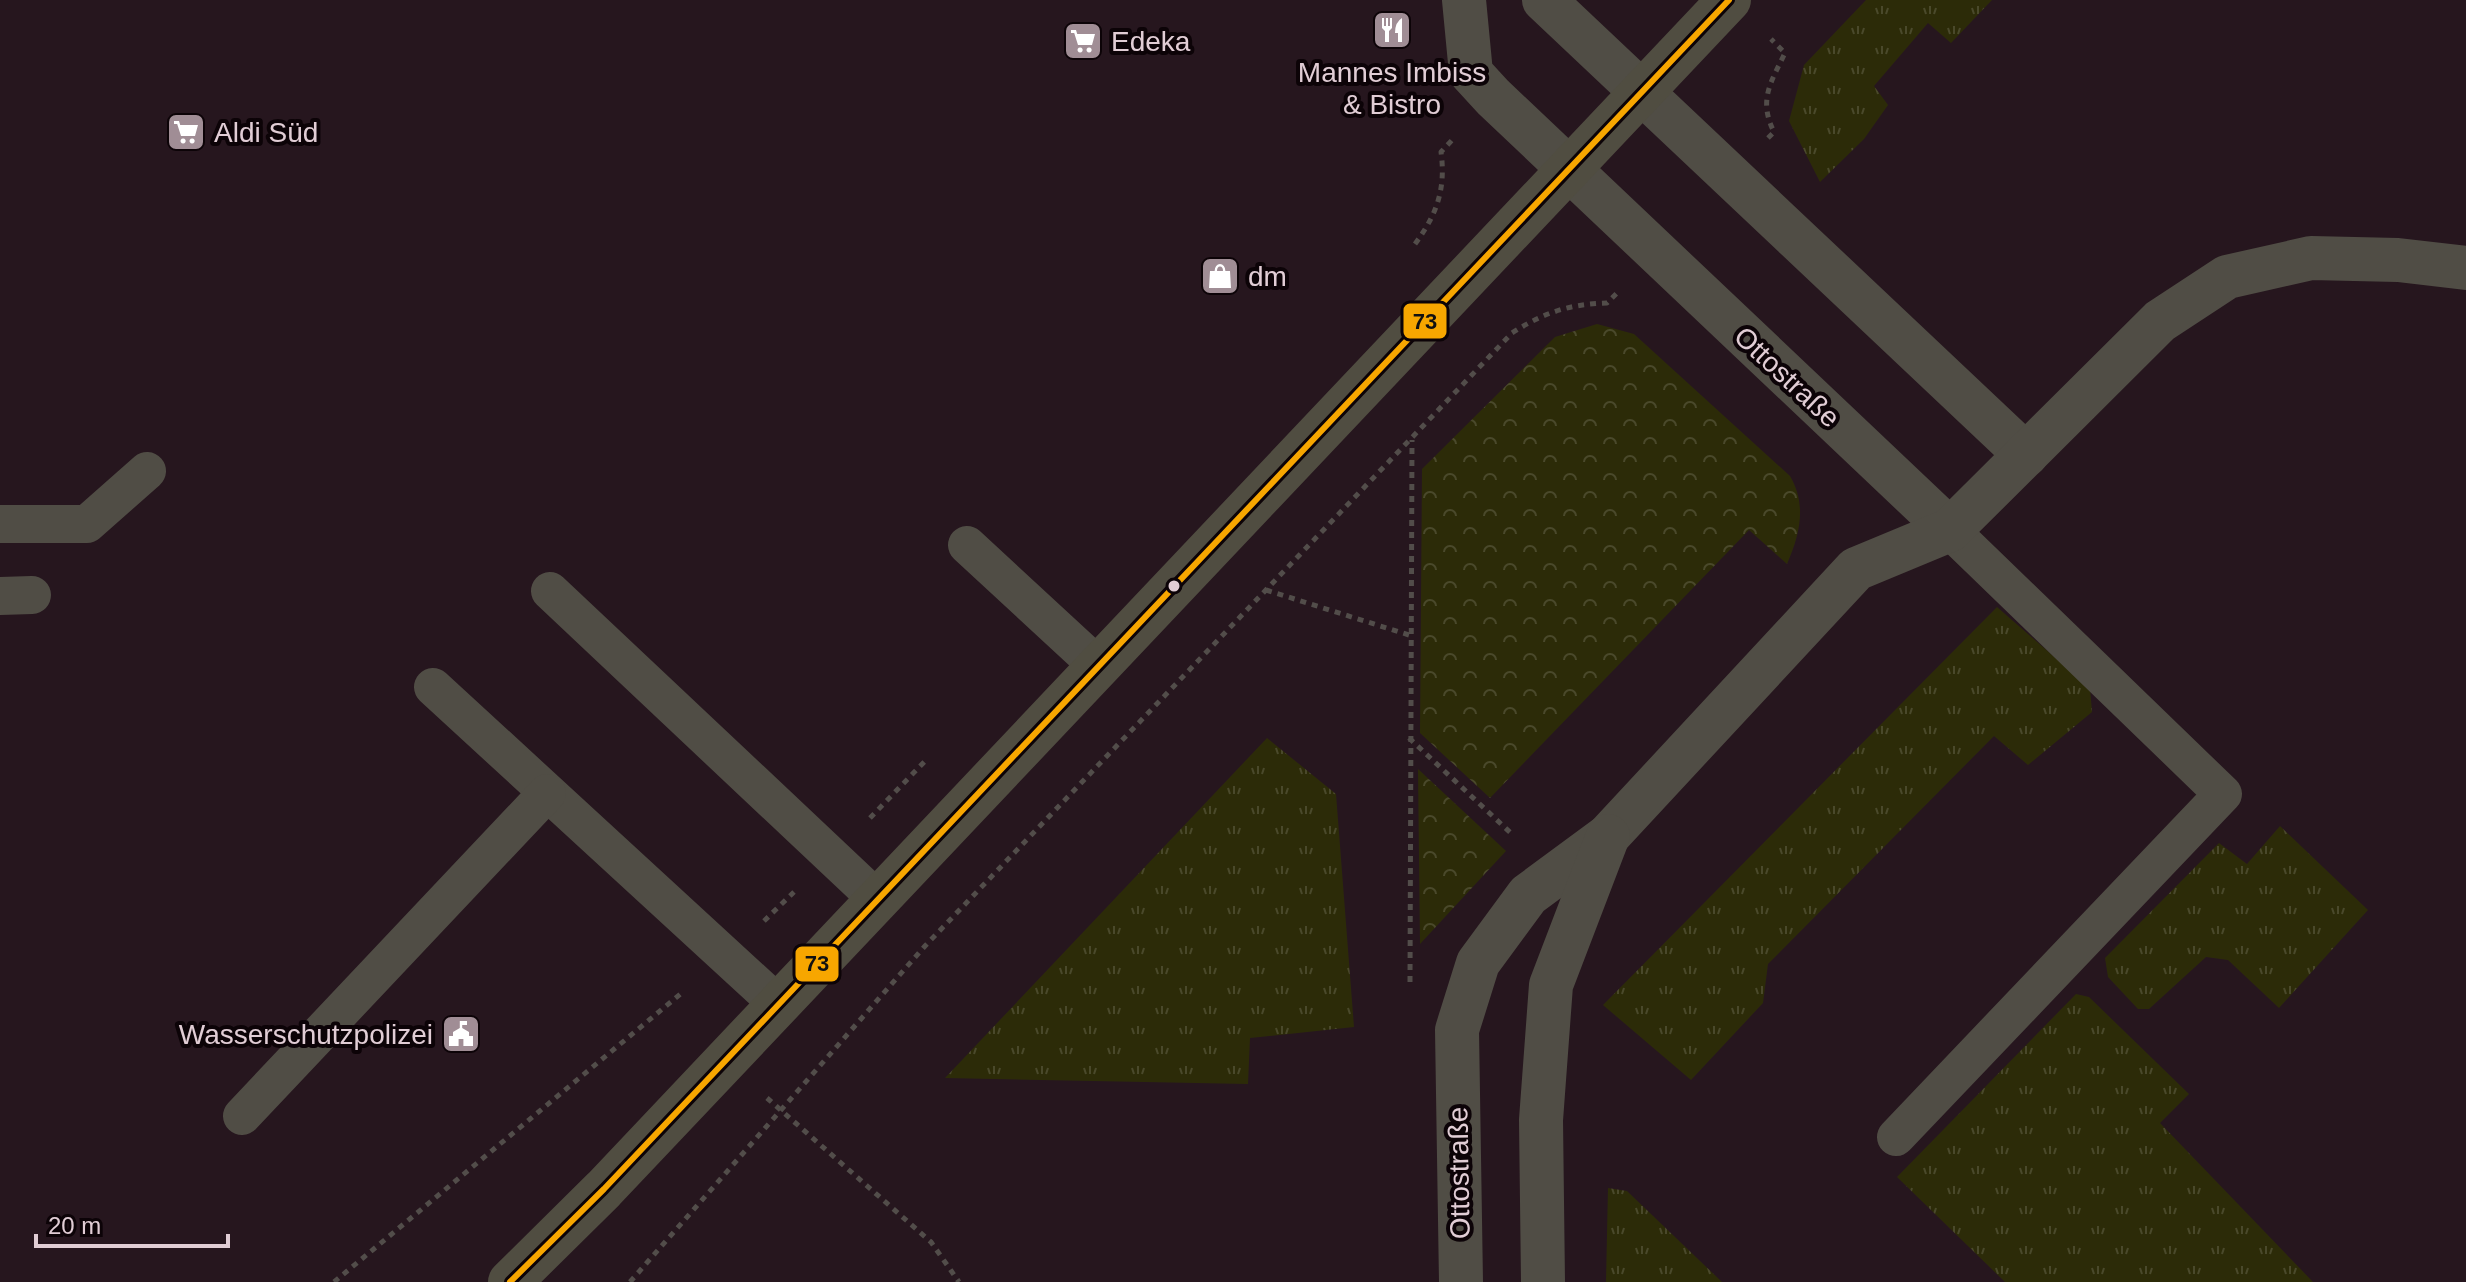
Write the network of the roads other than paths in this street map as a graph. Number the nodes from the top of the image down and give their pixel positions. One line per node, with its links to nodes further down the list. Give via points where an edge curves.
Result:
1 (1464, 0): 5 (street, Ottostraße, via 1471,73)
2 (1544, 0): 4 (street)
3 (1729, 0): 4 (main road)
4 (1640, 93): 5 (main road); 7 (street)
5 (1567, 171): 10 (street, Ottostraße); 13 (main road)
6 (2466, 268): 7 (street, Ottostraße, via 2311,258 2227,277 2160,321)
7 (2026, 455): 10 (street, Ottostraße)
8 (147, 471): 9 (lane, via 87,524)
9 (0, 524)
10 (1950, 530): 16 (street, Ottostraße, via 1856,569); 20 (lane, via 2223,794)
11 (967, 545): 13 (lane)
12 (550, 591): 17 (lane)
13 (1099, 667): 17 (main road)
14 (433, 687): 15 (lane)
15 (547, 793): 18 (lane); 19 (lane)
16 (1608, 836): 22 (street, Ottostraße, via 1528,895 1478,963 1457,1030); 23 (street, Ottostraße, via 1551,985 1541,1120)
17 (878, 900): 18 (main road)
18 (779, 1005): 21 (main road)
19 (242, 1116)
20 (1896, 1137)
21 (510, 1282)
22 (1461, 1282)
23 (1543, 1282)

